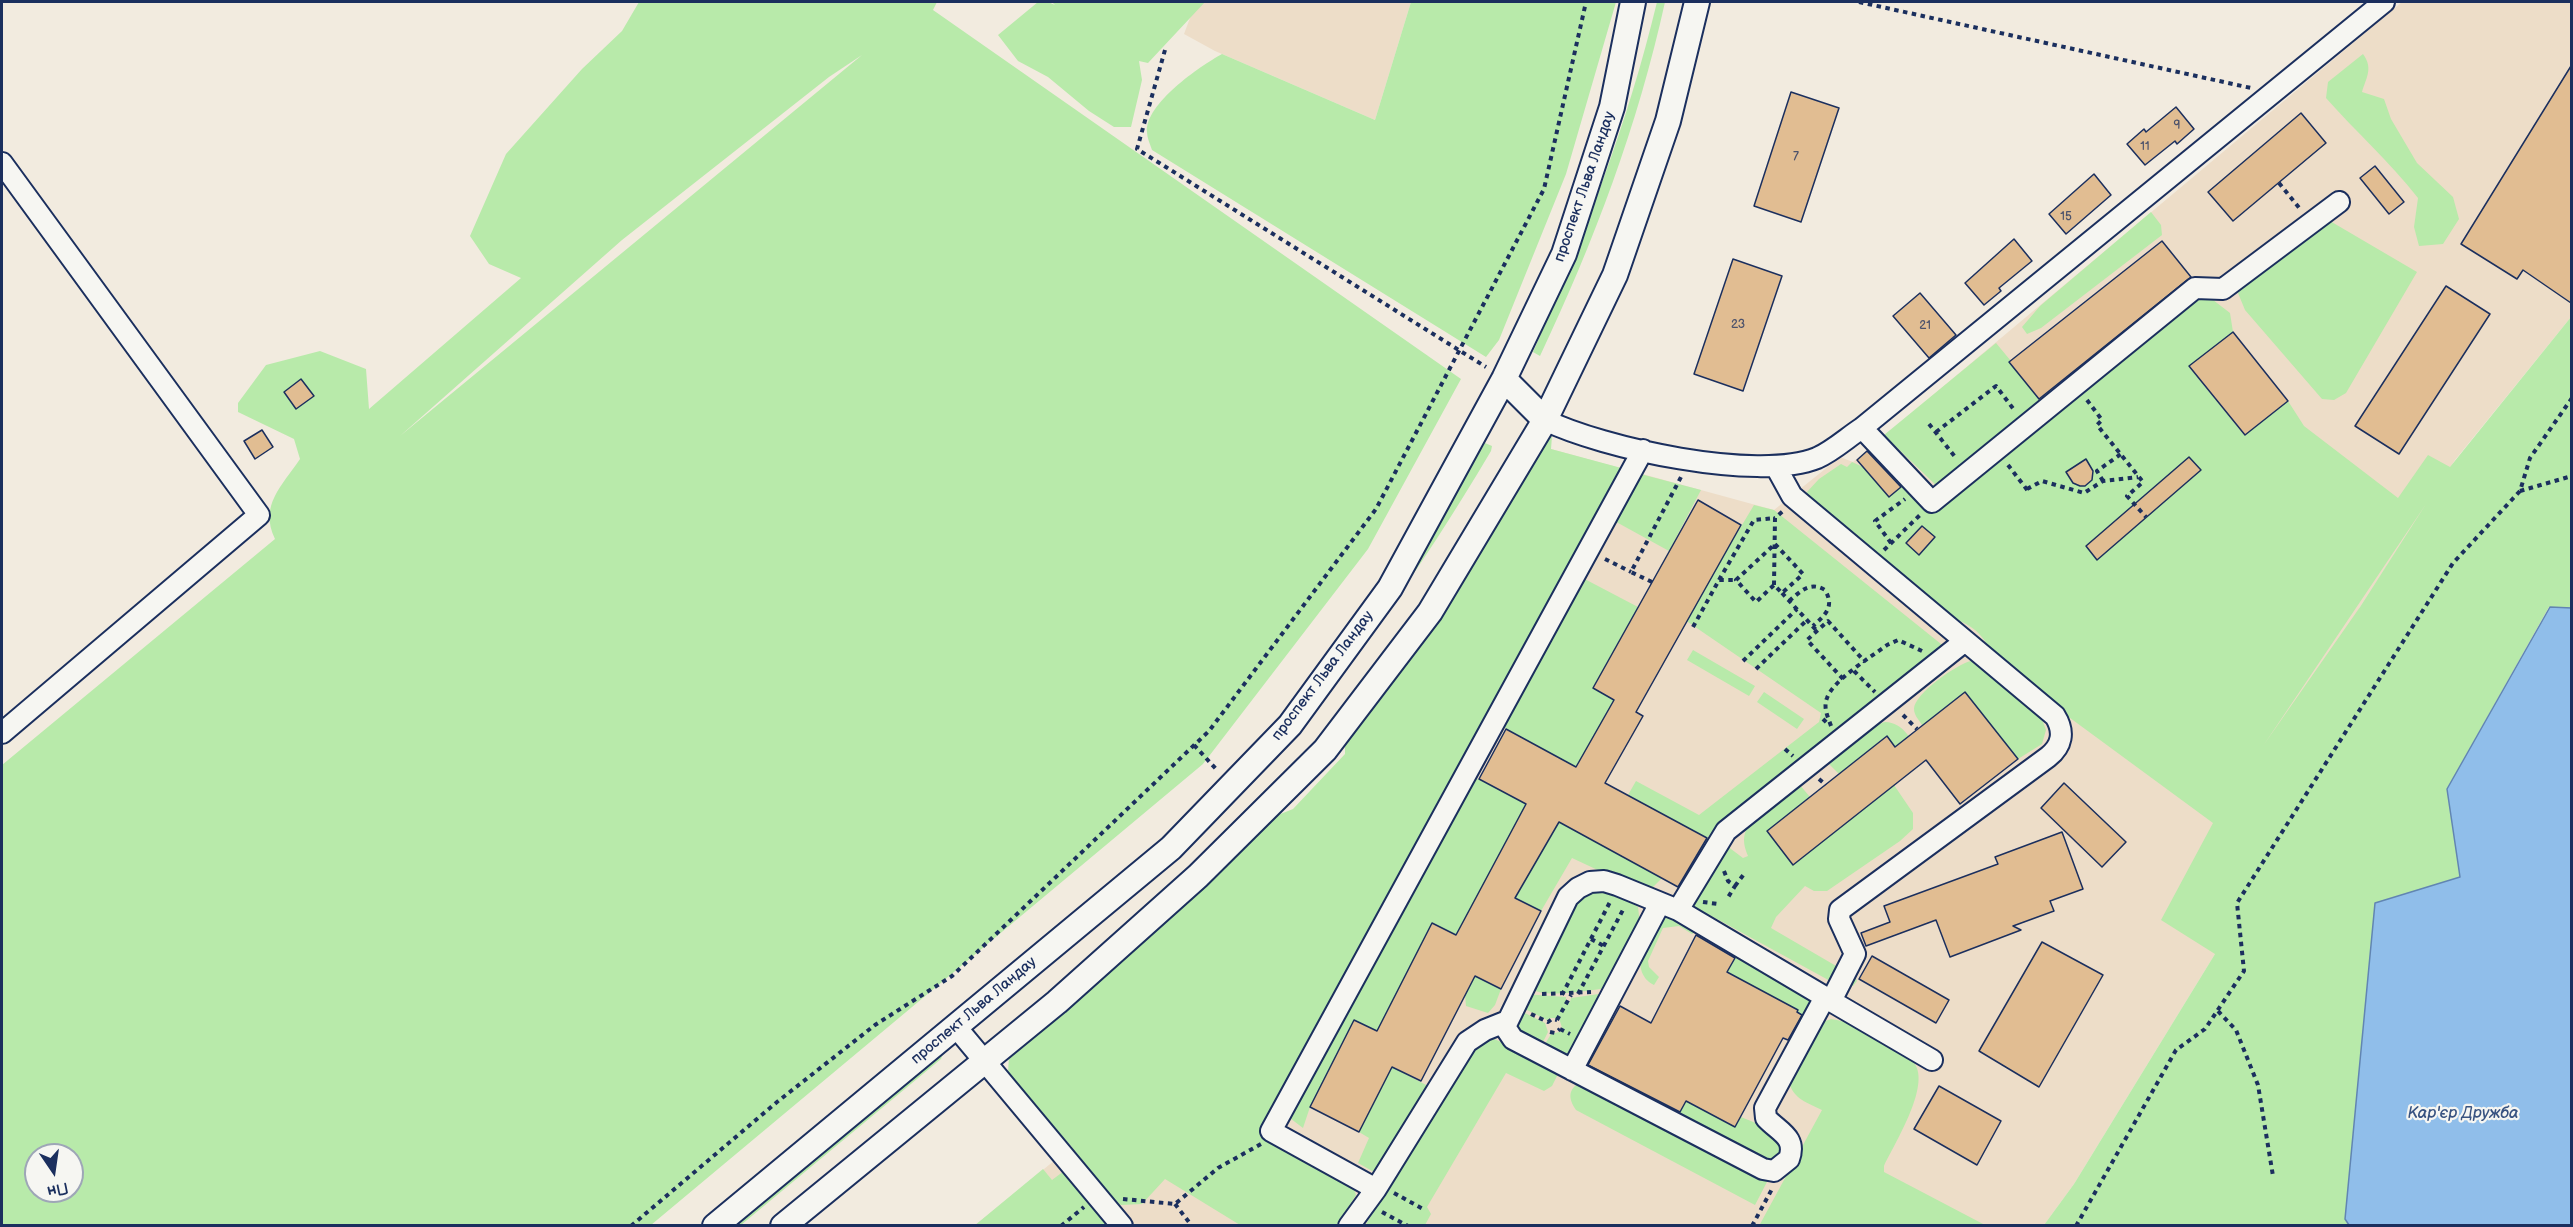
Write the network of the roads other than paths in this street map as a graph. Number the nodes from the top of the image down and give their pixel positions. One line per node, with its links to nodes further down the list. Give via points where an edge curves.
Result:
1 (1633, 2): 6 (main road, проспект Льва Ландау, via 1612,107 1564,254)
2 (1697, 2): 7 (main road, via 1668,121 1615,275)
3 (2384, 2): 8 (lane)
4 (2, 163): 12 (lane, via 259,515)
5 (2339, 202): 8 (lane, via 2223,289 2195,288 1932,502)
6 (1504, 379): 7 (main road); 16 (main road, проспект Льва Ландау, via 1390,588 1290,725 1171,848)
7 (1545, 420): 9 (lane, via 1566,430); 17 (main road, via 1430,612 1325,750 1198,876)
8 (1862, 428): 10 (lane, via 1817,458)
9 (1643, 450): 10 (lane, via 1690,461); 20 (lane, via 1271,1131)
10 (1776, 467): 11 (lane, via 1796,500)
11 (1965, 641): 13 (lane, via 1725,831); 14 (lane, via 2055,716 2061,730 2059,746 1840,910 1839,919 1856,954)
12 (2, 733)
13 (1669, 906): 14 (lane); 15 (lane, via 1604,881 1578,888 1568,897); 19 (lane, via 1614,989)
14 (1828, 999): 18 (lane); 19 (lane, via 1765,1108 1766,1118 1788,1136 1791,1145 1789,1159 1774,1171 1763,1169)
15 (1505, 1022): 19 (lane, via 1513,1039); 20 (lane, via 1467,1042)
16 (956, 1027): 17 (lane); 21 (main road, проспект Льва Ландау)
17 (986, 1060): 22 (main road); 23 (lane)
18 (1932, 1060)
19 (1572, 1070)
20 (1374, 1192): 24 (lane)
21 (715, 1226)
22 (783, 1226)
23 (1122, 1226)
24 (1348, 1226)

